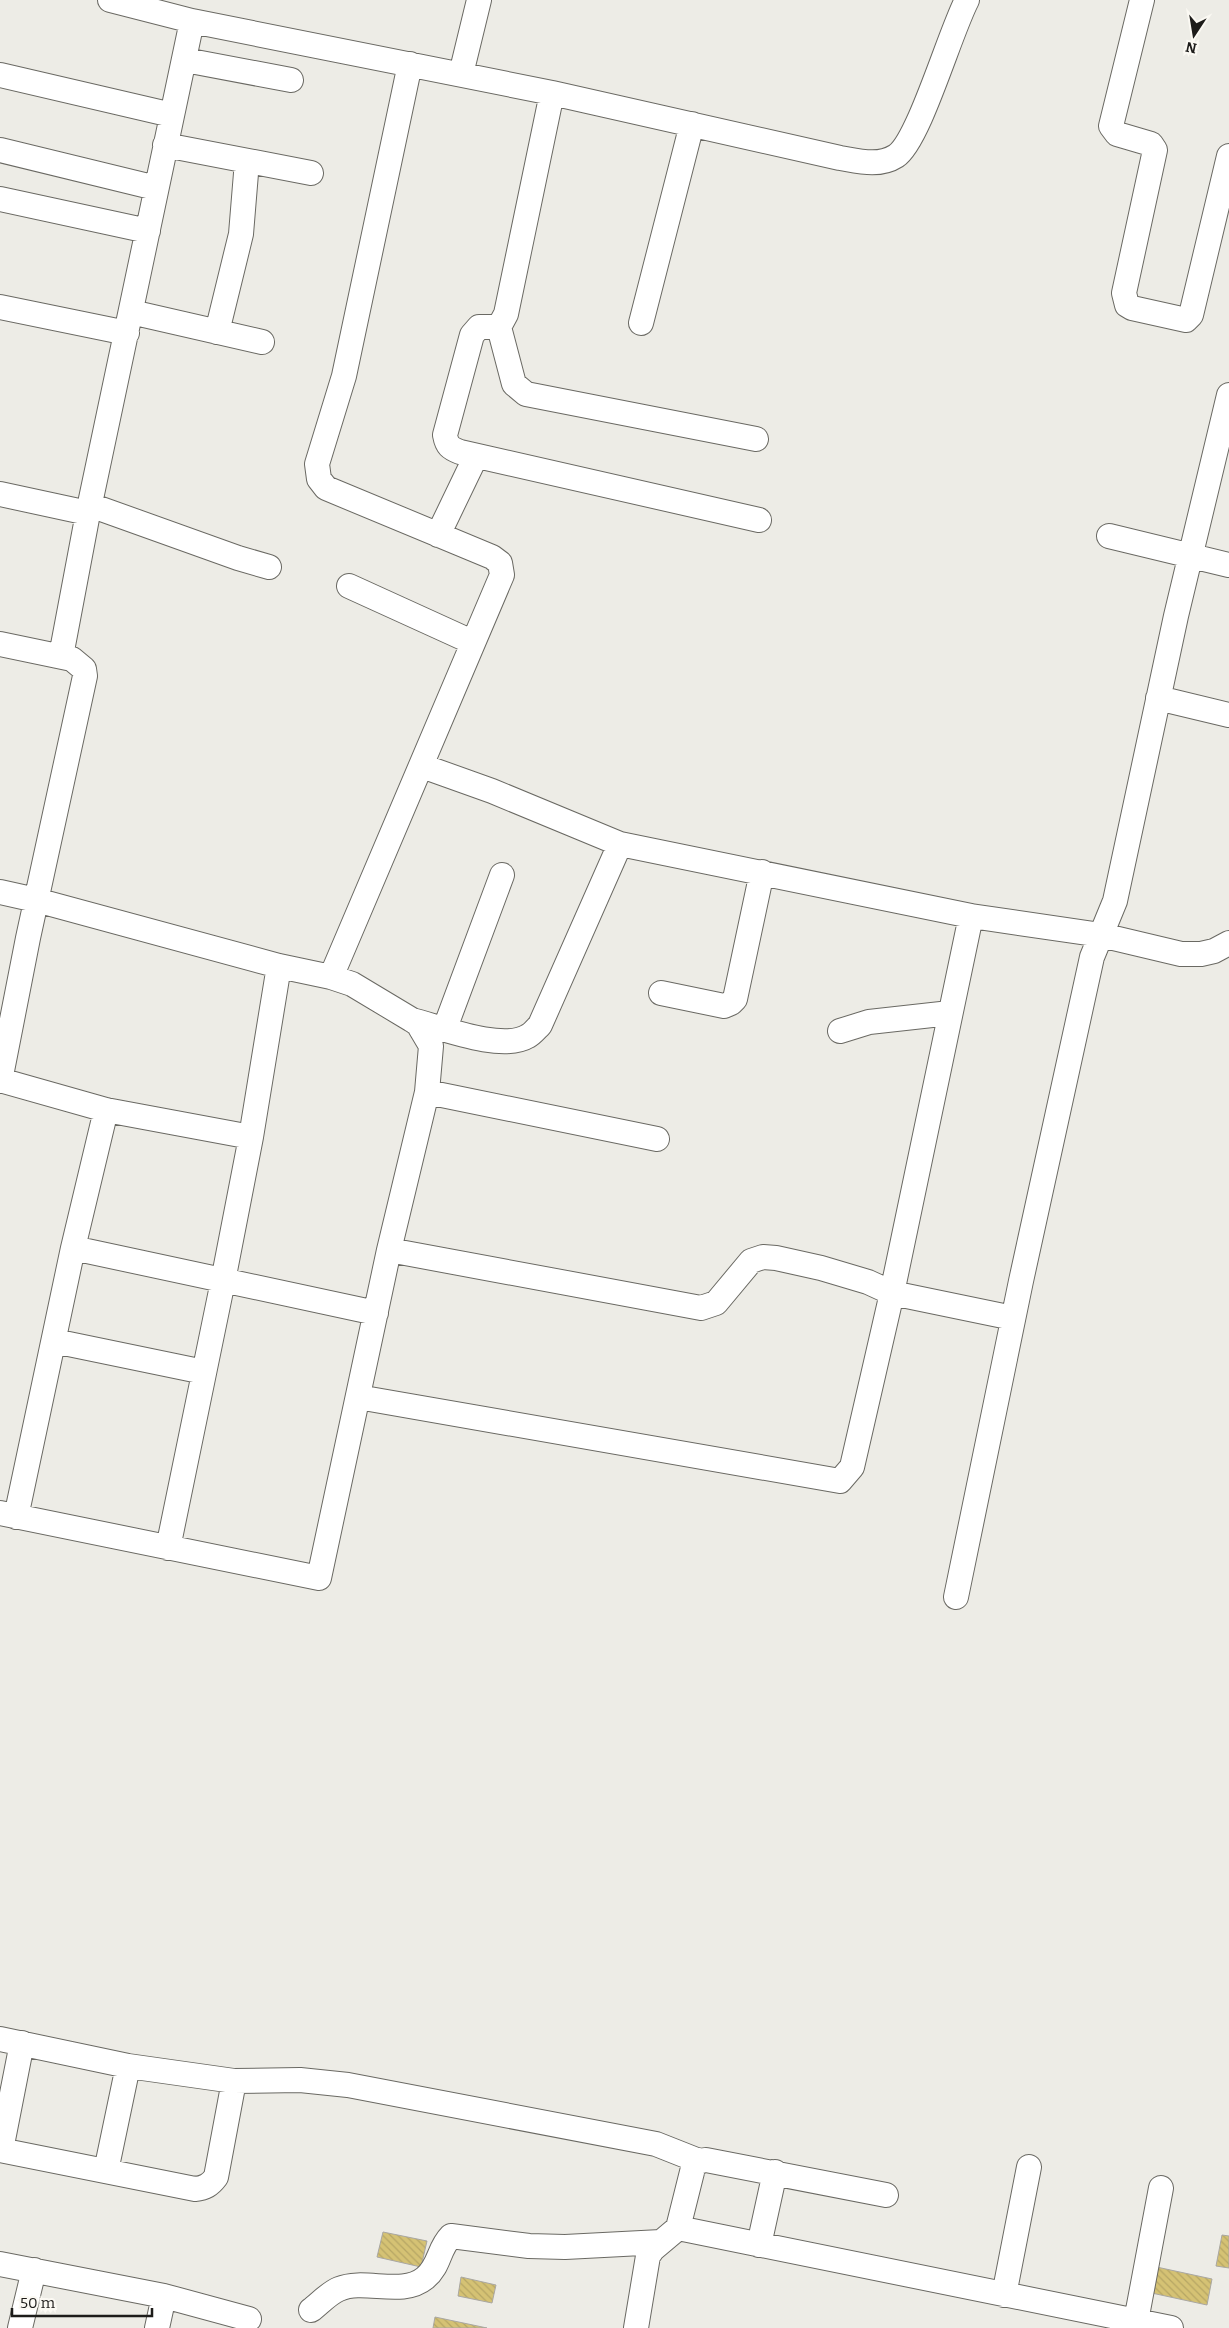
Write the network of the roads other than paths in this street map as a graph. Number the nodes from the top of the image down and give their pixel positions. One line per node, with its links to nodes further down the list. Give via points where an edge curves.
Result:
1 (110, 0): 5 (street)
2 (479, 0): 9 (street)
3 (968, 0): 13 (street, via 958,18 920,120 906,147 886,161 868,163 840,158)
4 (1142, 0): 16 (street, via 1111,126 1117,134 1151,144 1155,150 1124,293 1127,305 1186,320 1191,315)
5 (192, 21): 6 (street); 7 (street)
6 (185, 60): 10 (street); 12 (street)
7 (410, 64): 9 (street); 35 (street, via 344,376 316,464 319,479 326,488)
8 (0, 74): 12 (street)
9 (461, 74): 11 (street)
10 (290, 80)
11 (552, 93): 13 (street); 25 (street, via 506,314)
12 (172, 115): 14 (street)
13 (692, 124): 24 (street)
14 (165, 145): 17 (street); 19 (street)
15 (0, 150): 19 (street)
16 (1229, 156)
17 (247, 161): 18 (street); 26 (street, via 241,234)
18 (311, 174)
19 (156, 188): 21 (street)
20 (0, 199): 21 (street)
21 (148, 231): 23 (street)
22 (0, 307): 23 (street)
23 (129, 322): 26 (street); 33 (street)
24 (641, 323)
25 (499, 327): 30 (street, via 514,384 526,394); 31 (street, via 479,326 472,335 445,435 450,448)
26 (217, 332): 27 (street)
27 (262, 342)
28 (1229, 395): 29 (street)
29 (1226, 419): 37 (street)
30 (756, 439)
31 (476, 456): 34 (street); 35 (street)
32 (0, 494): 33 (street)
33 (89, 509): 39 (street); 43 (street)
34 (759, 520)
35 (438, 534): 41 (street, via 492,557 502,569)
36 (1109, 536): 37 (street)
37 (1190, 557): 38 (street); 44 (street)
38 (1229, 565)
39 (269, 567)
40 (349, 586): 41 (street)
41 (472, 642): 46 (street)
42 (0, 644): 43 (street)
43 (61, 656): 51 (street, via 79,663 85,676)
44 (1158, 698): 45 (street); 53 (street, via 1115,901)
45 (1229, 716)
46 (422, 766): 47 (street); 56 (street)
47 (620, 844): 48 (street); 60 (street, via 540,1025 528,1036 493,1041)
48 (762, 872): 52 (street); 57 (street, via 735,999 724,1006)
49 (502, 874): 60 (street)
50 (0, 892): 51 (street)
51 (36, 900): 55 (street); 62 (street)
52 (971, 916): 53 (street); 58 (street)
53 (1101, 935): 54 (street, via 1181,954 1201,954); 72 (street, via 1092,957)
54 (1229, 943)
55 (279, 966): 56 (street); 65 (street)
56 (331, 977): 59 (street, via 352,984)
57 (661, 993)
58 (950, 1014): 61 (street, via 869,1022); 70 (street)
59 (412, 1020): 60 (street); 63 (street, via 431,1046)
60 (446, 1028)
61 (840, 1031)
62 (0, 1080): 64 (street)
63 (427, 1092): 66 (street); 68 (street)
64 (106, 1110): 65 (street); 67 (street)
65 (251, 1137): 69 (street)
66 (657, 1139)
67 (73, 1248): 69 (street); 73 (street)
68 (389, 1250): 70 (street, via 701,1308 716,1303 751,1261 763,1257 821,1268); 71 (street)
69 (224, 1281): 71 (street); 74 (street)
70 (892, 1293): 72 (street); 75 (street, via 852,1467 840,1481)
71 (376, 1313): 75 (street)
72 (1013, 1318): 78 (street)
73 (54, 1341): 74 (street); 76 (street)
74 (204, 1372): 77 (street)
75 (358, 1396): 77 (street, via 319,1578)
76 (8, 1515): 77 (street)
77 (168, 1548)
78 (956, 1597)
79 (11, 2041): 80 (street); 82 (street)
80 (128, 2066): 81 (street); 85 (street)
81 (234, 2081): 83 (street, via 300,2080 348,2086 656,2144); 85 (street, via 216,2177 211,2184 196,2189)
82 (0, 2150): 85 (street)
83 (699, 2162): 86 (street, via 722,2161); 89 (street)
84 (1029, 2167): 93 (street)
85 (106, 2171)
86 (775, 2172): 88 (street); 90 (street)
87 (1161, 2188): 97 (street)
88 (886, 2195)
89 (670, 2235): 90 (street); 95 (street, via 565,2247 528,2246 451,2236 443,2244 436,2267 412,2285 338,2289); 100 (street, via 648,2256)
90 (758, 2245): 93 (street)
91 (0, 2264): 92 (street)
92 (34, 2270): 94 (street); 98 (street)
93 (1004, 2295): 97 (street)
94 (164, 2296): 96 (street); 99 (street)
95 (311, 2310)
96 (249, 2319)
97 (1136, 2321): 101 (street)
98 (20, 2328)
99 (157, 2328)
100 (636, 2328)
101 (1171, 2328)

